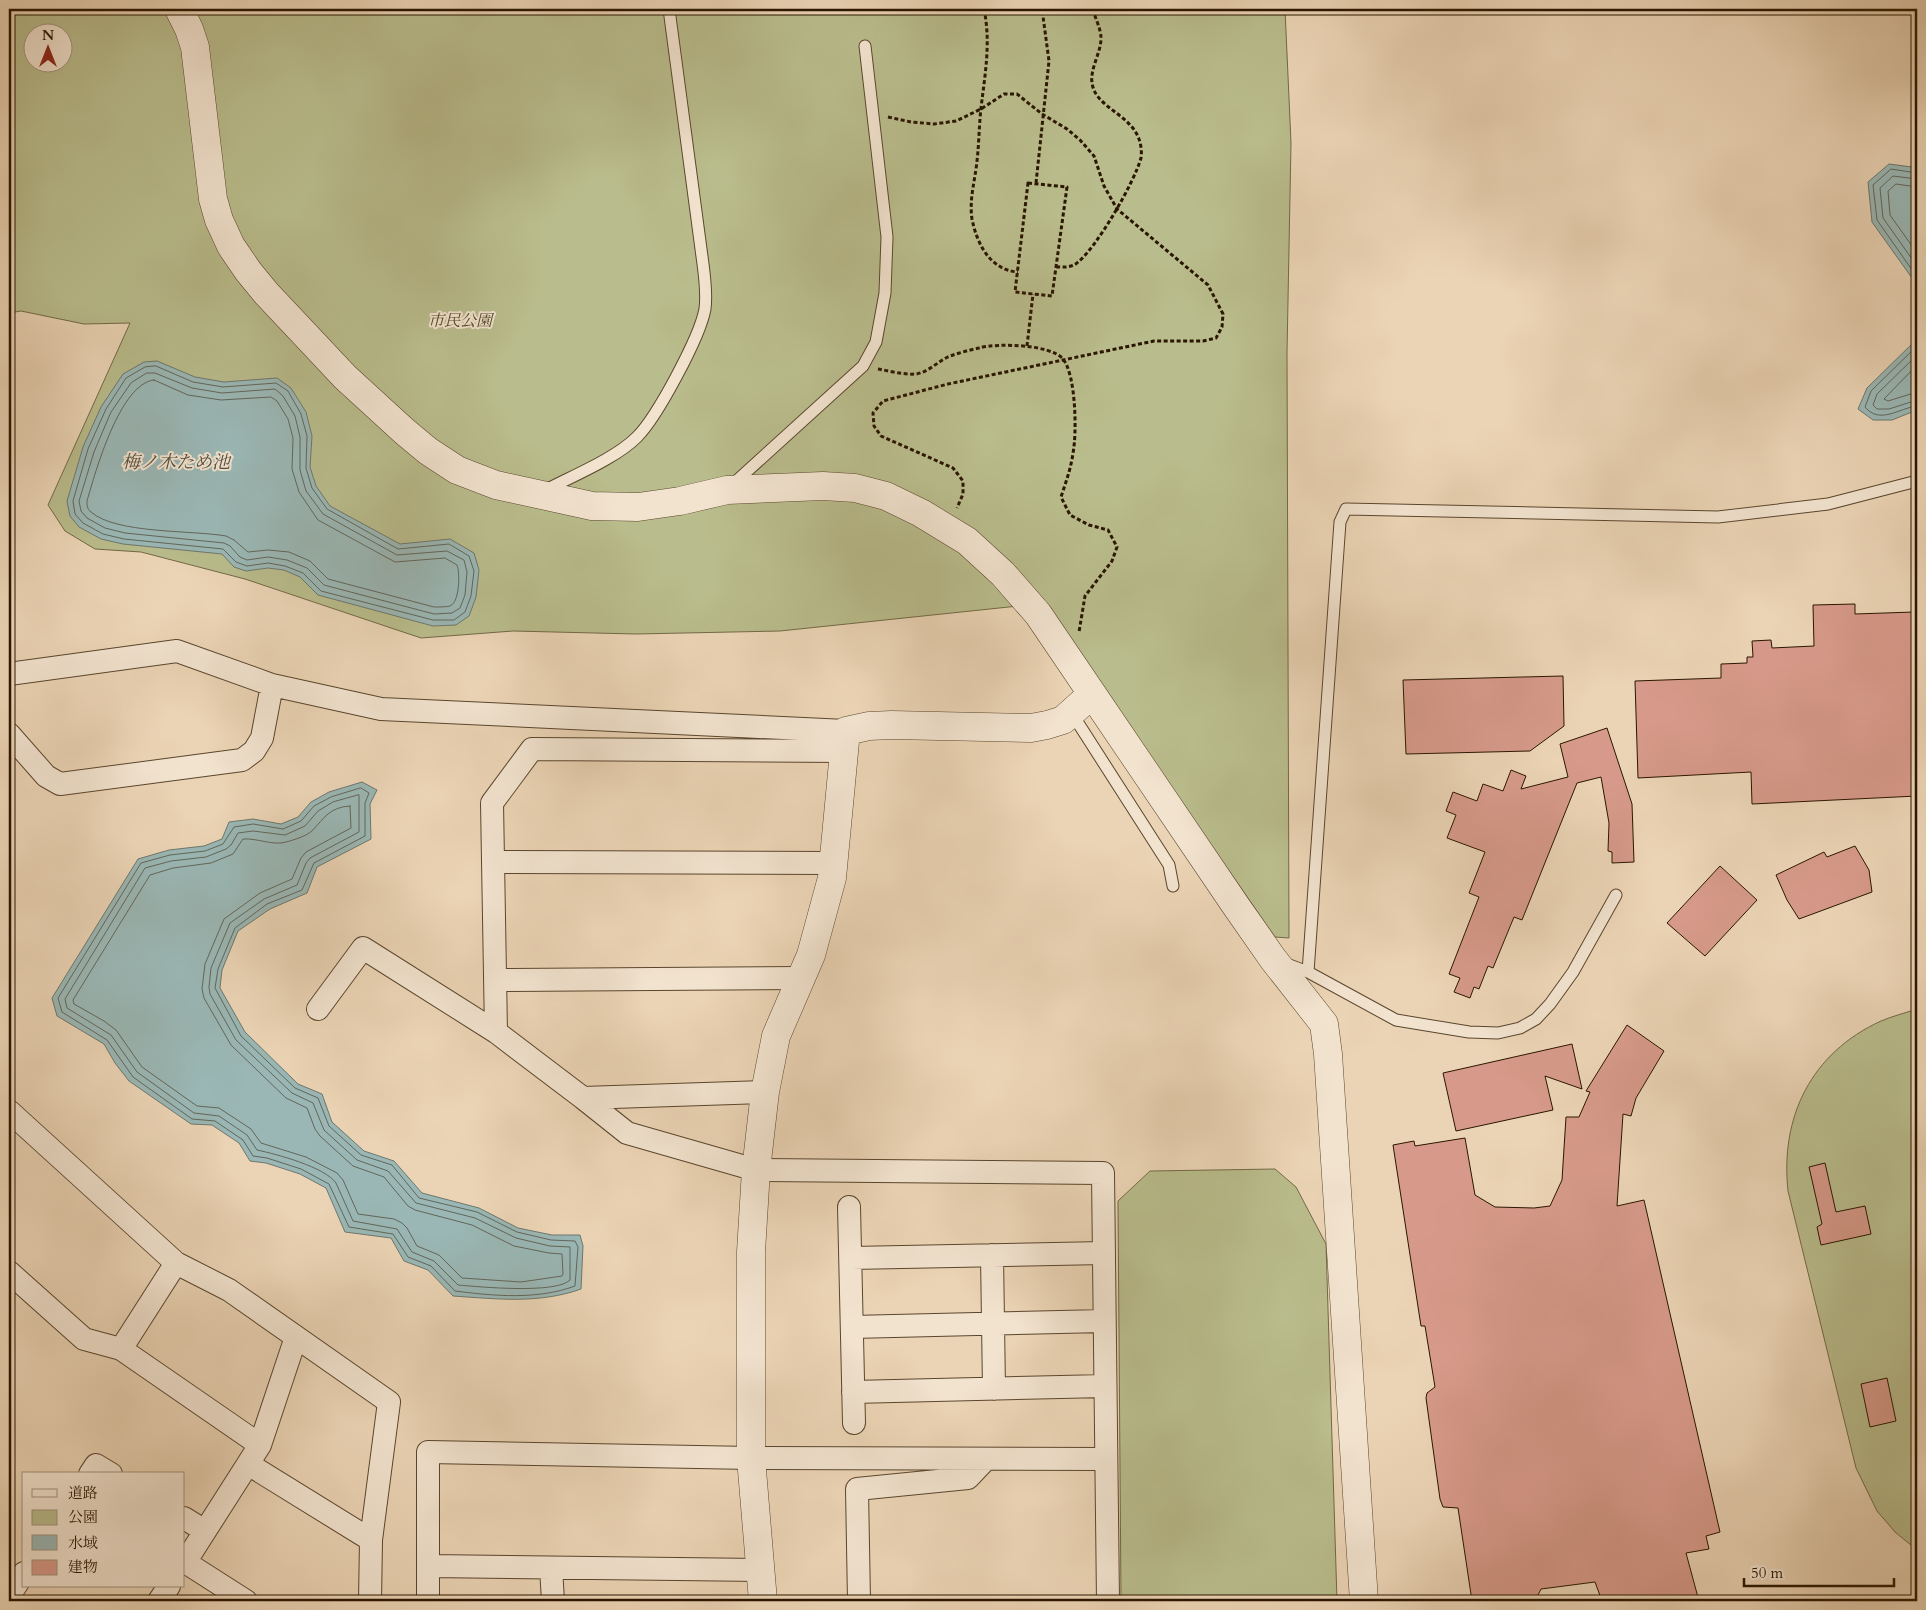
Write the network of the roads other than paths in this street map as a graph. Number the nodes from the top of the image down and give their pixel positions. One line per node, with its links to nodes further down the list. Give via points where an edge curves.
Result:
1 (179, 9): 6 (street, via 195,47 213,199 231,246 248,271 345,377 428,452 457,470 488,482)
2 (669, 9): 6 (lane, via 703,264 704,311 675,376 650,421 636,438 618,452)
3 (865, 46): 5 (lane, via 887,237 886,294 876,342 863,366)
4 (1917, 482): 18 (lane, via 1828,504 1718,517 1346,509 1340,522)
5 (727, 490): 6 (street, via 638,507 592,506); 9 (street, via 855,488 886,496 922,513 967,541 1003,574 1038,614)
6 (538, 494)
7 (9, 674): 8 (street, via 177,651)
8 (272, 685): 11 (street, via 262,738 254,752 242,760 60,784 46,776); 12 (street, via 381,709)
9 (1091, 695): 10 (street); 17 (street)
10 (1071, 712): 12 (street, via 1063,720 1031,728 869,726); 15 (lane, via 1169,865)
11 (9, 734)
12 (845, 741): 13 (street, via 532,750 492,803); 14 (street)
13 (493, 862): 14 (street); 20 (street)
14 (834, 863): 19 (street, via 811,955)
15 (1173, 886)
16 (1616, 896): 18 (lane, via 1573,972 1536,1020 1498,1034 1396,1020)
17 (1273, 959): 18 (lane); 68 (street, via 1324,1024)
18 (1308, 972)
19 (801, 978): 20 (street); 23 (street, via 776,1036)
20 (495, 980): 22 (street)
21 (318, 1009): 22 (street, via 363,948)
22 (496, 1032): 24 (street)
23 (765, 1092): 24 (street); 26 (street)
24 (583, 1098): 26 (street, via 627,1133)
25 (9, 1111): 31 (street)
26 (756, 1170): 28 (street, via 1103,1173); 43 (street, via 751,1252)
27 (849, 1206): 30 (street)
28 (1104, 1253): 29 (street); 33 (street)
29 (992, 1255): 30 (street); 34 (street)
30 (850, 1258): 35 (street)
31 (176, 1263): 36 (street, via 229,1290); 37 (street)
32 (12, 1283): 37 (street, via 84,1339)
33 (1104, 1321): 34 (street); 38 (street)
34 (994, 1324): 35 (street); 39 (street)
35 (852, 1327): 40 (street)
36 (296, 1337): 42 (street); 51 (street, via 389,1402)
37 (121, 1348): 42 (street)
38 (1105, 1386): 39 (street); 45 (street)
39 (994, 1389): 40 (street)
40 (853, 1392): 41 (street)
41 (854, 1423)
42 (260, 1445): 46 (street)
43 (751, 1458): 44 (street); 54 (street, via 428,1452); 56 (street)
44 (986, 1459): 45 (street); 66 (street, via 968,1478 857,1489)
45 (1106, 1459): 67 (street)
46 (248, 1464): 50 (street); 51 (street)
47 (91, 1472): 48 (street, via 96,1465)
48 (108, 1472)
49 (185, 1519): 50 (street)
50 (205, 1531): 52 (street)
51 (371, 1540): 62 (street)
52 (185, 1561)
53 (185, 1564): 61 (street)
54 (428, 1566): 55 (street); 63 (street)
55 (551, 1568): 56 (street); 64 (street)
56 (760, 1570): 65 (street)
57 (22, 1576): 59 (street)
58 (168, 1588): 60 (street)
59 (9, 1596)
60 (159, 1601)
61 (246, 1601)
62 (370, 1601)
63 (428, 1601)
64 (552, 1601)
65 (763, 1601)
66 (859, 1601)
67 (1108, 1601)
68 (1364, 1601)

